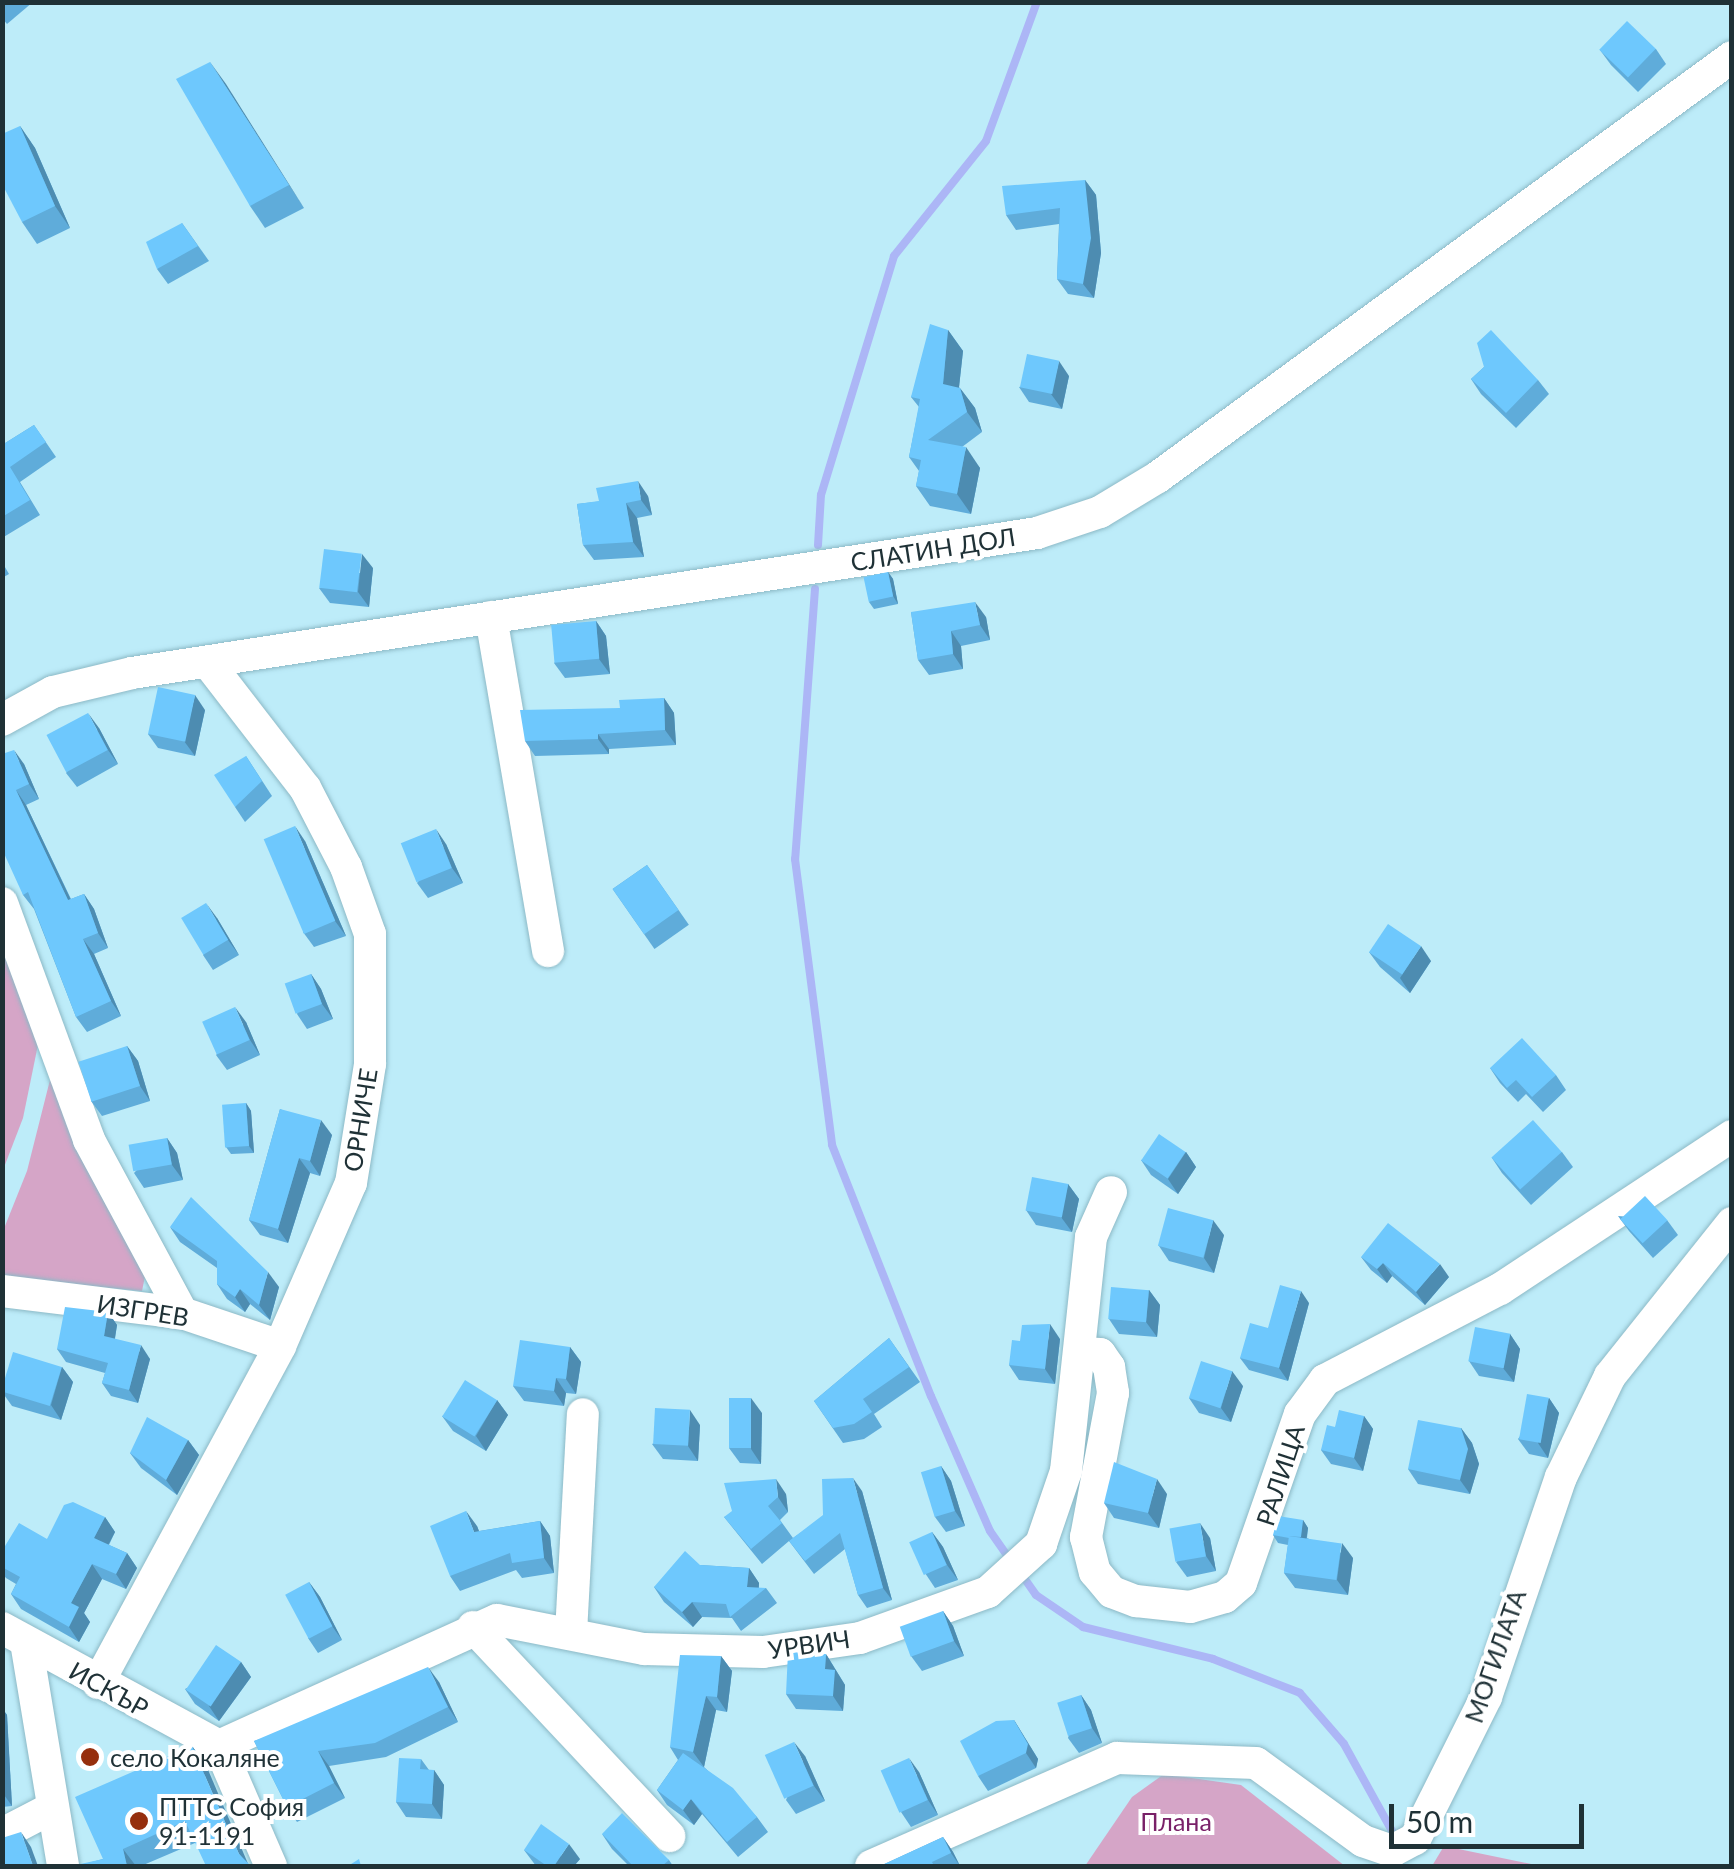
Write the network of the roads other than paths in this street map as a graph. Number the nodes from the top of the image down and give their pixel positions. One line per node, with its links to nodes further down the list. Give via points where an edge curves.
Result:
1 (1732, 57): 2 (street, СЛАТИН ДОЛ, via 1158,477 1100,512 1037,534)
2 (491, 617): 3 (street, СЛАТИН ДОЛ); 6 (street)
3 (209, 664): 4 (street, СЛАТИН ДОЛ, via 54,692); 12 (street, ОРНИЧЕ, via 305,788 346,867 370,934 370,1064 351,1183)
4 (2, 720)
5 (2, 903): 11 (street, via 89,1140)
6 (548, 951)
7 (1732, 1136): 13 (street, РАЛИЦА, via 1500,1289 1324,1380 1300,1414 1242,1583 1225,1597 1190,1607 1136,1601 1112,1592 1095,1572 1086,1537 1112,1393 1109,1366 1100,1354)
8 (1112, 1192): 13 (street, УРВИЧ, via 1090,1237)
9 (1732, 1223): 25 (street, МОГИЛАТА, via 1610,1376 1561,1477 1486,1697 1415,1839 1392,1851 1363,1841 1256,1764 1117,1758)
10 (2, 1291): 11 (street, ИЗГРЕВ)
11 (182, 1312): 12 (street, ИЗГРЕВ)
12 (280, 1346): 18 (street, ОРНИЧЕ)
13 (1081, 1353): 16 (street, УРВИЧ, via 1066,1471 1041,1544 988,1592 860,1638 763,1652 644,1649)
14 (583, 1414): 16 (street)
15 (472, 1627): 16 (street, УРВИЧ, via 517,1620); 19 (street, УРВИЧ); 22 (street)
16 (571, 1633)
17 (14, 1635): 18 (street, ИСКЪР); 20 (street)
18 (98, 1683): 19 (street, ИСКЪР)
19 (219, 1746): 24 (street)
20 (52, 1808): 21 (street); 23 (street)
21 (2, 1834)
22 (669, 1836)
23 (63, 1866)
24 (271, 1866)
25 (871, 1866)

